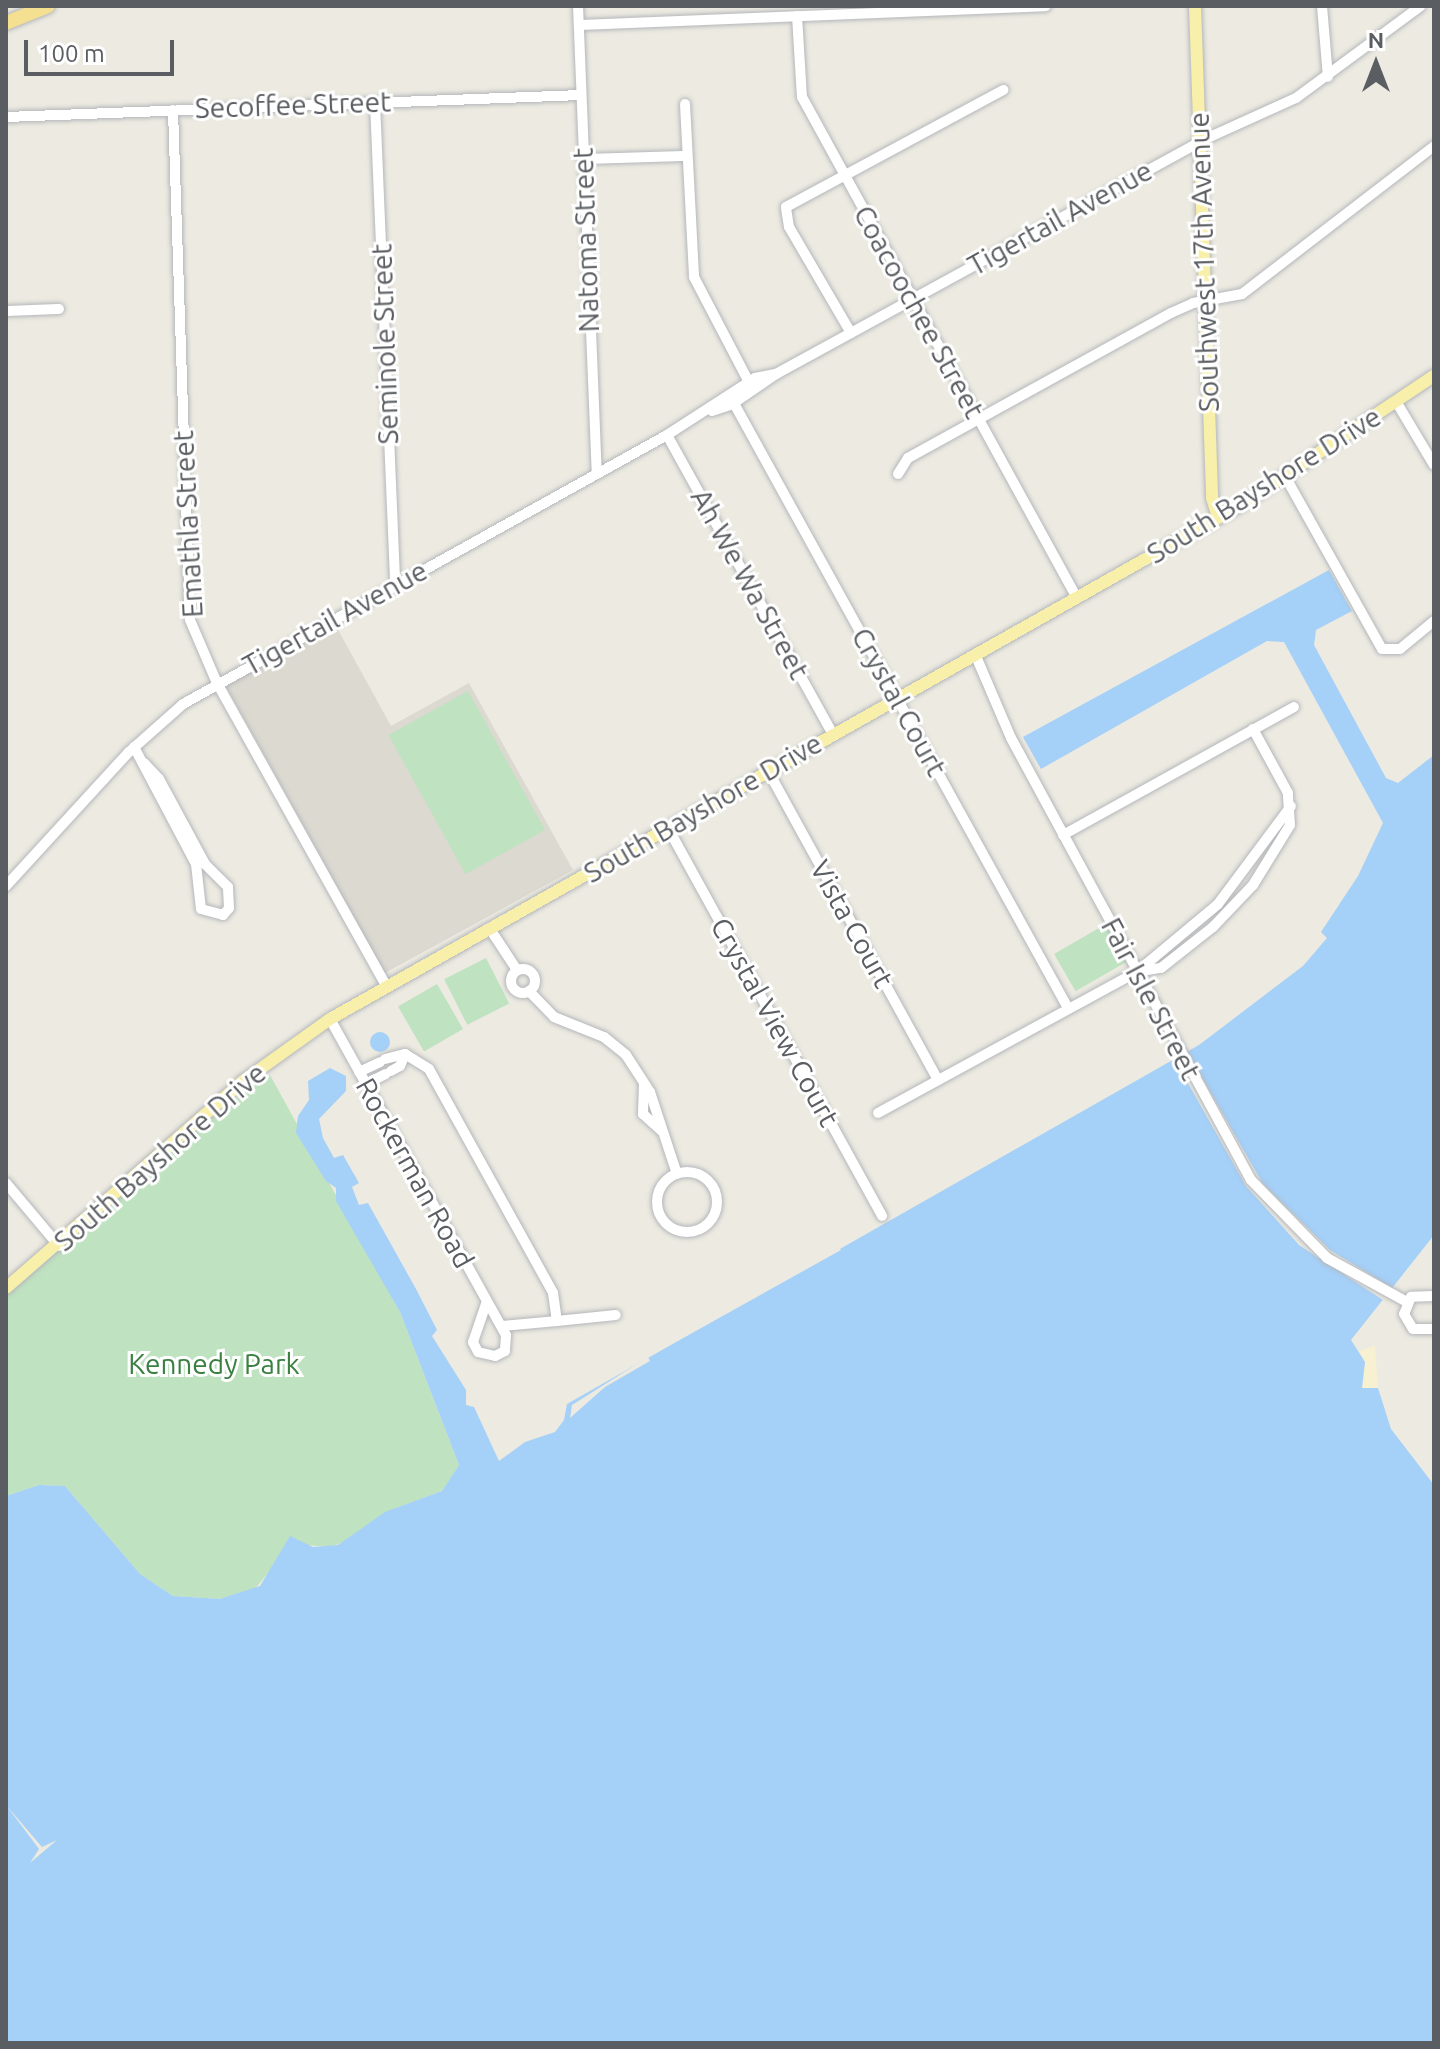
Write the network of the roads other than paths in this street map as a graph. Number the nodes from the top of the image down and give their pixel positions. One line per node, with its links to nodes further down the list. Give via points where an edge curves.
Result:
1 (48, 6): 8 (highway)
2 (578, 6): 9 (street, Natoma Street)
3 (1046, 6): 7 (street)
4 (1195, 6): 17 (main road, Southwest 17th Avenue)
5 (1322, 6): 10 (street)
6 (1421, 6): 10 (street, Tigertail Avenue)
7 (797, 16): 9 (street); 21 (street, Coacoochee Street, via 801,93)
8 (6, 23)
9 (579, 25): 12 (street, Natoma Street)
10 (1328, 77): 17 (street, Tigertail Avenue, via 1278,108)
11 (1003, 90): 21 (street)
12 (581, 95): 13 (street, Secoffee Street); 20 (street, Natoma Street)
13 (375, 102): 15 (street, Secoffee Street); 38 (street, Seminole Street)
14 (685, 104): 19 (street)
15 (173, 110): 16 (street, Secoffee Street); 42 (street, Emathla Street, via 188,607)
16 (6, 117)
17 (1201, 141): 22 (street, Tigertail Avenue); 23 (main road, Southwest 17th Avenue)
18 (1434, 146): 23 (street, via 1242,294)
19 (686, 156): 20 (street); 28 (street, via 694,277)
20 (583, 159): 34 (street, Natoma Street)
21 (844, 175): 22 (street, Coacoochee Street); 26 (street, via 791,202 784,214)
22 (912, 299): 26 (street, Tigertail Avenue); 31 (street, Coacoochee Street)
23 (1205, 301): 31 (street, via 1171,313); 37 (main road, Southwest 17th Avenue, via 1212,498)
24 (59, 309): 25 (street)
25 (6, 311)
26 (851, 333): 28 (street, Tigertail Avenue)
27 (1434, 376): 30 (main road, South Bayshore Drive)
28 (751, 386): 29 (street, Tigertail Avenue)
29 (732, 400): 32 (street, Tigertail Avenue); 43 (street, Crystal Court)
30 (1397, 403): 33 (street); 36 (main road, South Bayshore Drive)
31 (979, 420): 35 (street, via 908,458); 39 (street, Coacoochee Street)
32 (667, 435): 34 (street, Tigertail Avenue); 46 (street, Ah We Wa Street)
33 (1434, 465)
34 (597, 474): 38 (street, Tigertail Avenue)
35 (898, 474)
36 (1286, 478): 37 (main road, South Bayshore Drive); 40 (street, via 1378,644 1388,651 1403,647)
37 (1218, 518): 39 (main road, South Bayshore Drive)
38 (395, 585): 42 (street, Tigertail Avenue)
39 (1077, 598): 41 (main road, South Bayshore Drive)
40 (1434, 621)
41 (975, 654): 43 (main road, South Bayshore Drive); 51 (street, Fair Isle Street, via 1007,730)
42 (217, 683): 47 (street, Tigertail Avenue, via 170,714); 58 (street, Emathla Street)
43 (897, 697): 46 (main road, South Bayshore Drive); 60 (street, Crystal Court)
44 (1294, 707): 45 (street)
45 (1253, 729): 51 (street); 57 (street, via 1291,806 1293,818 1286,834 1240,900 1180,956 1161,968)
46 (832, 733): 49 (main road, South Bayshore Drive)
47 (134, 747): 48 (street); 53 (street, Tigertail Avenue)
48 (144, 763): 48 (street, via 198,870 199,905 208,914 223,915 230,902 228,887 205,864 159,779)
49 (767, 769): 50 (main road, South Bayshore Drive); 64 (street, Vista Court)
50 (668, 828): 55 (main road, South Bayshore Drive); 69 (street, Crystal View Court)
51 (1063, 835): 57 (street, Fair Isle Street)
52 (6, 870): 53 (street)
53 (18, 873): 54 (street, Tigertail Avenue)
54 (6, 886)
55 (490, 929): 56 (street); 58 (main road, South Bayshore Drive)
56 (517, 970): 59 (street, via 533,974); 59 (street, via 511,978 513,988)
57 (1138, 971): 60 (street); 73 (street, Fair Isle Street, via 1233,1152 1276,1210 1327,1258)
58 (386, 986): 61 (main road, South Bayshore Drive)
59 (529, 991): 67 (street, via 554,1017 615,1044 644,1084)
60 (1068, 1008): 64 (street)
61 (330, 1019): 63 (street, Rockerman Road); 70 (main road, South Bayshore Drive, via 215,1105)
62 (405, 1054): 63 (street); 65 (street, via 400,1066); 76 (street, via 426,1065 451,1106 553,1293)
63 (359, 1072): 65 (street, Rockerman Road)
64 (938, 1080): 66 (street)
65 (366, 1084): 74 (street, Rockerman Road)
66 (878, 1113)
67 (677, 1174): 67 (street, via 659,1191 658,1213 673,1229 701,1229 716,1212 716,1193 701,1175)
68 (6, 1183): 70 (street)
69 (882, 1216)
70 (59, 1246): 71 (main road, South Bayshore Drive)
71 (6, 1288)
72 (1434, 1296): 73 (street, via 1417,1294)
73 (1407, 1302): 78 (street, via 1408,1325 1419,1332)
74 (486, 1304): 77 (street, Rockerman Road); 77 (street, via 474,1337 478,1352 495,1356 505,1351)
75 (616, 1315): 76 (street)
76 (557, 1321): 77 (street)
77 (502, 1326)
78 (1434, 1329)

